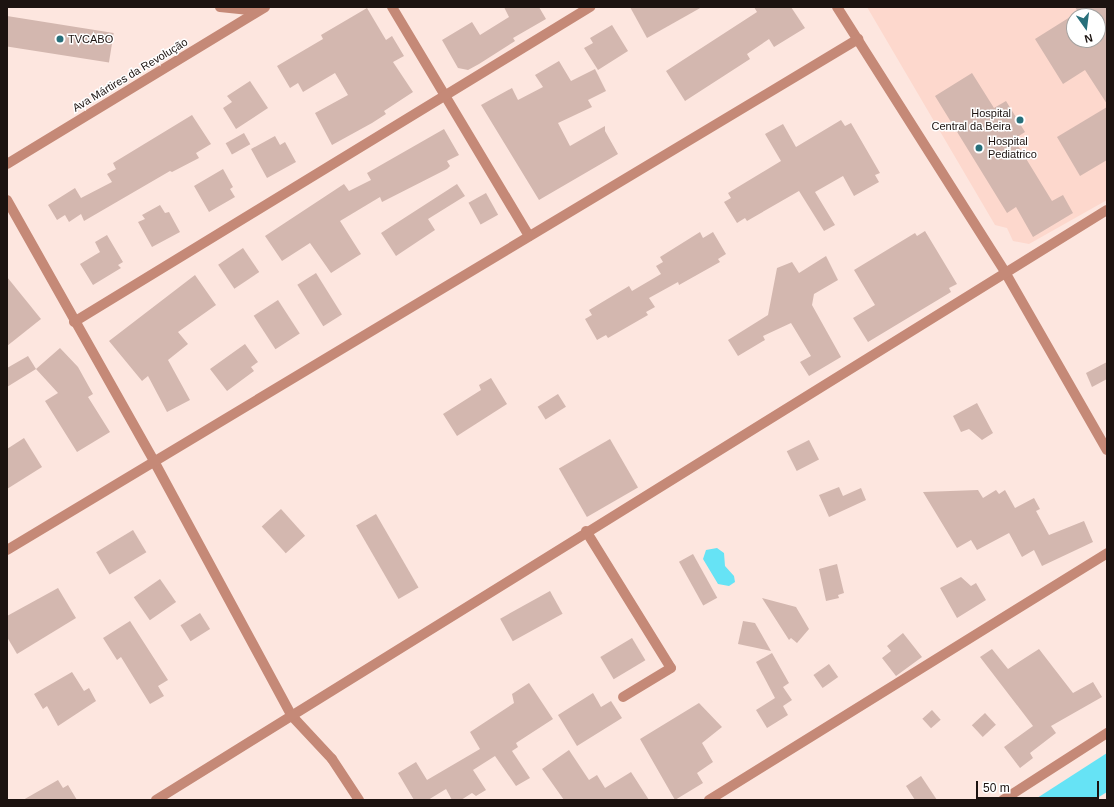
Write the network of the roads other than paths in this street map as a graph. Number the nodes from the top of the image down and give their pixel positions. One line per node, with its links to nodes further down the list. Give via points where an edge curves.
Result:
1 (220, 7): 5 (street)
2 (392, 7): 7 (street)
3 (590, 7): 7 (street)
4 (837, 7): 6 (street)
5 (261, 9): 8 (street, Ava Mártires da Revolução)
6 (858, 39): 11 (street); 12 (street)
7 (446, 95): 11 (street); 13 (street)
8 (7, 164)
9 (7, 200): 13 (street)
10 (1107, 210): 12 (street)
11 (529, 236): 15 (street)
12 (1005, 272): 14 (street); 16 (street)
13 (74, 322): 15 (street)
14 (1107, 450)
15 (156, 463): 17 (street); 20 (street)
16 (586, 531): 19 (street, via 671,668); 20 (street)
17 (7, 550)
18 (1107, 553): 24 (street)
19 (623, 697)
20 (291, 715): 22 (street); 23 (street, via 332,759)
21 (1107, 733): 25 (street)
22 (156, 800)
23 (359, 800)
24 (708, 800)
25 (1003, 800)

